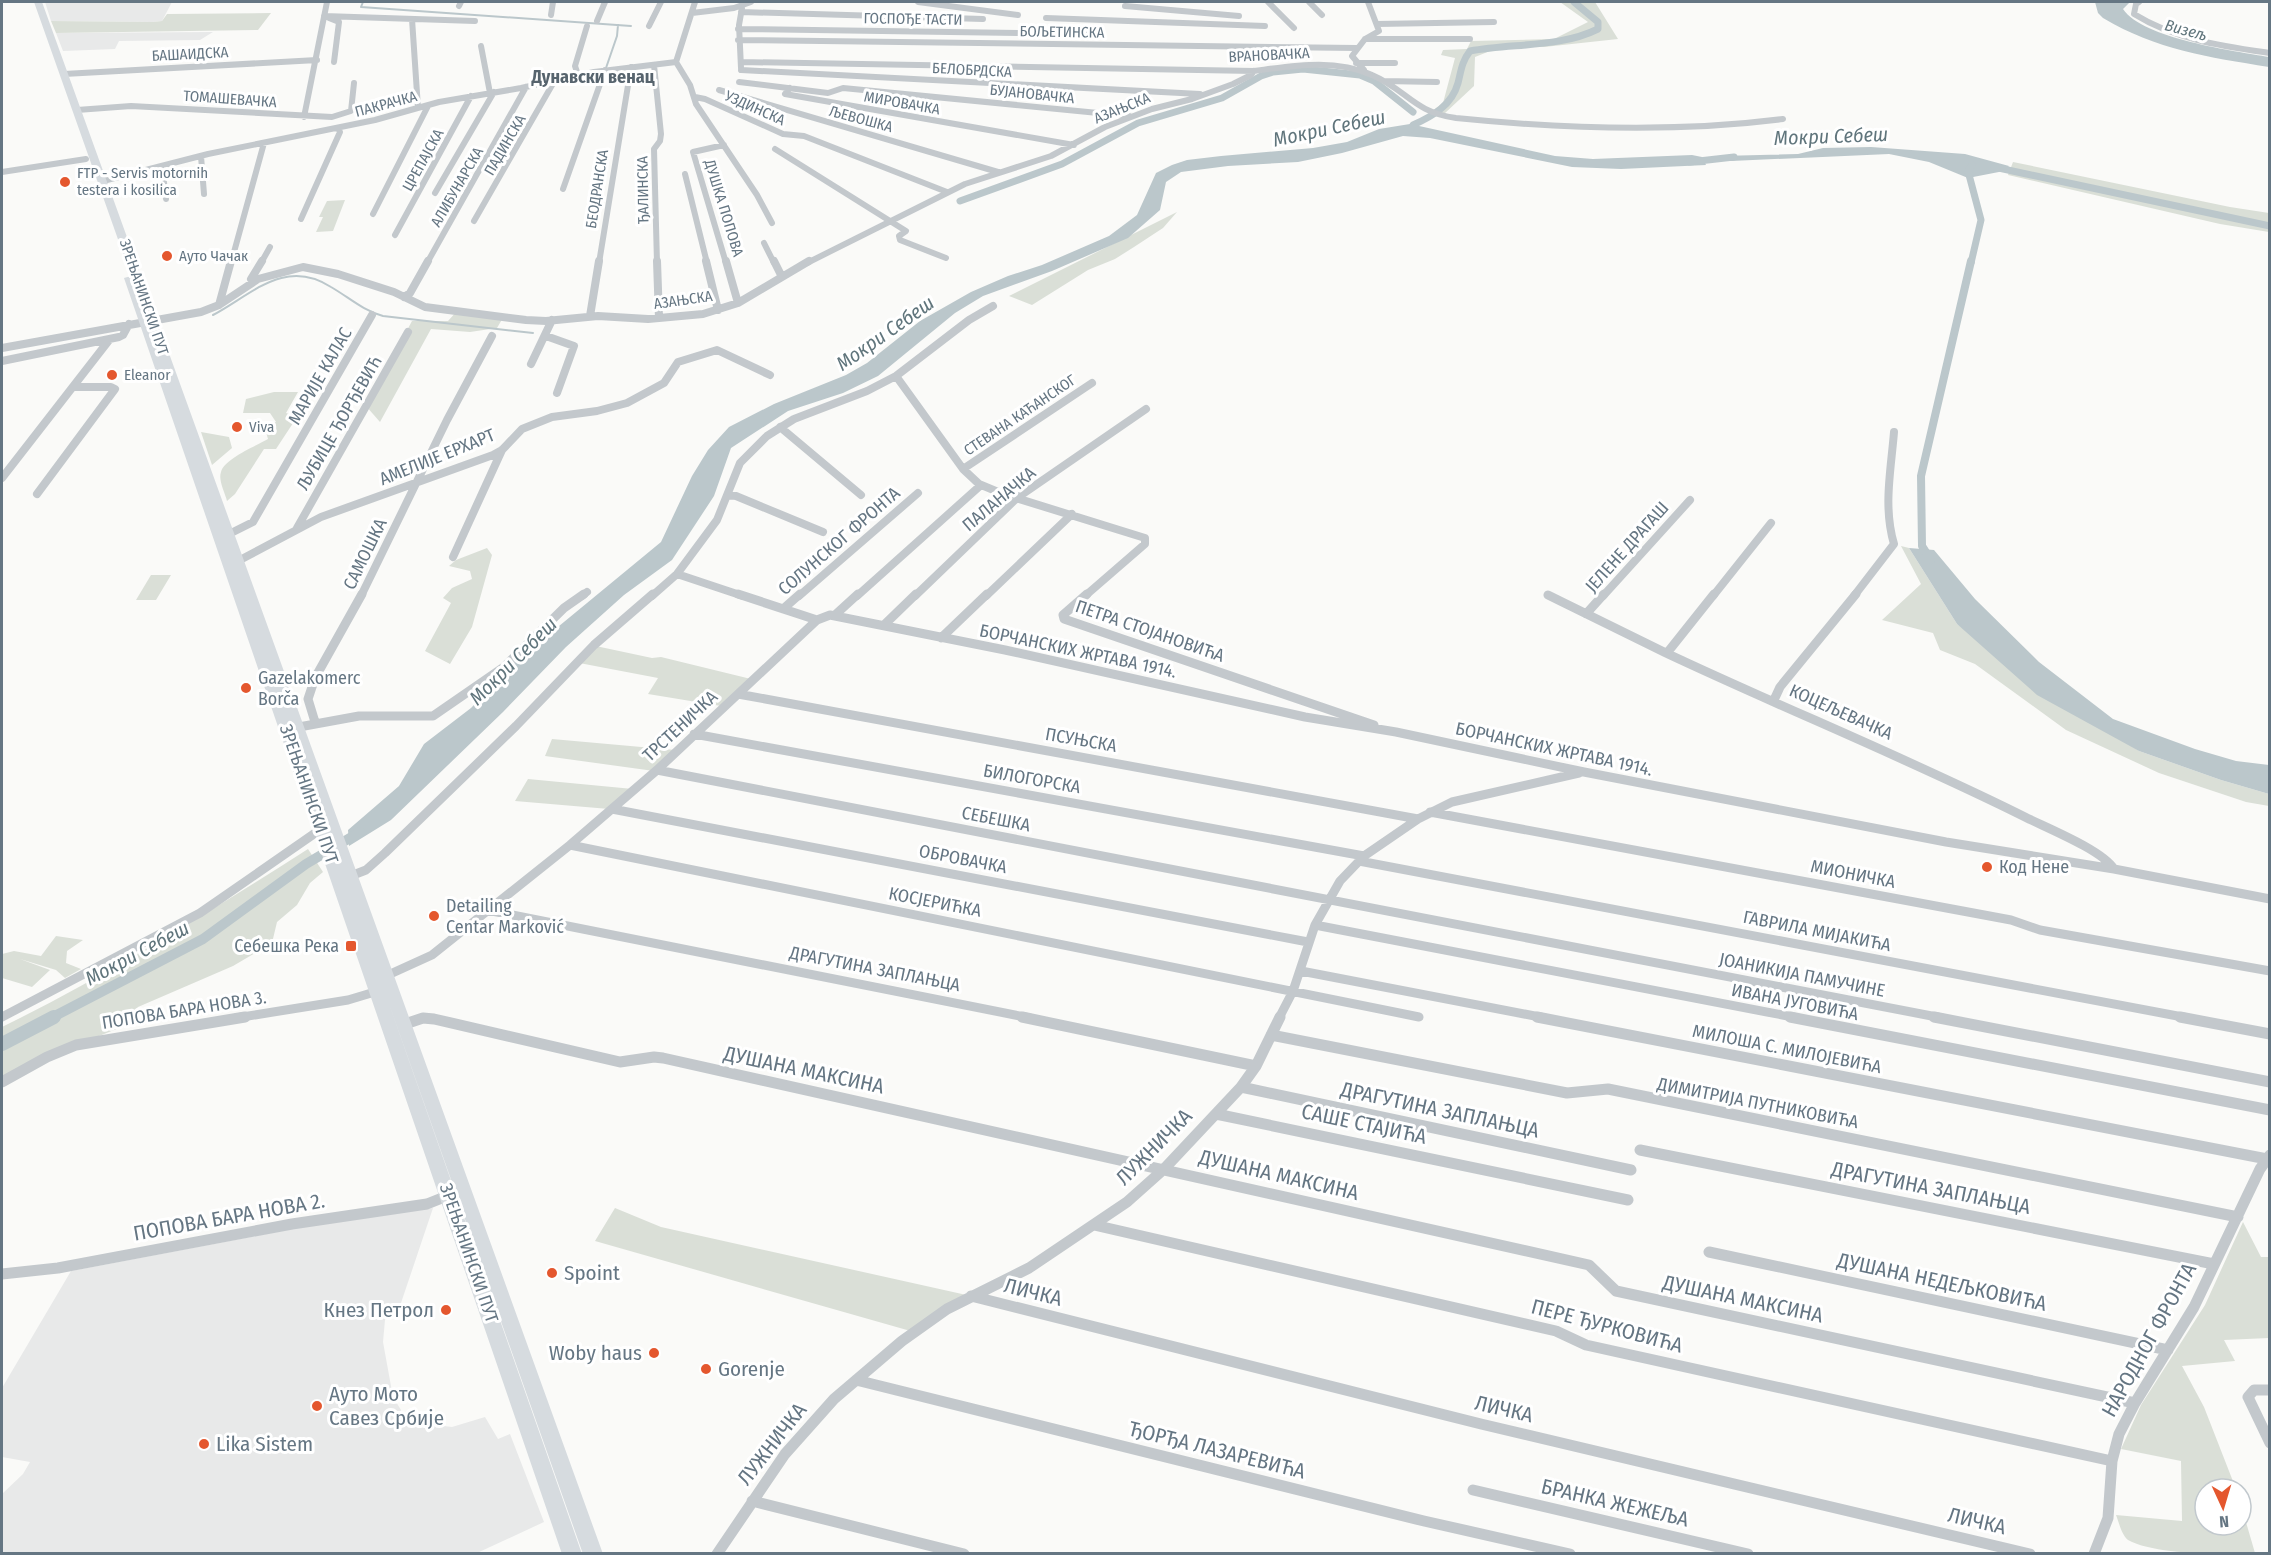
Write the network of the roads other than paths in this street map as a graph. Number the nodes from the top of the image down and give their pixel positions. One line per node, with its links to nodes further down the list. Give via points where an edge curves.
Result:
1 (31, 2): 80 (main road, ЗРЕЊАНИНСКИ ПУТ)
2 (39, 2): 55 (main road, ЗРЕЊАНИНСКИ ПУТ)
3 (327, 2): 21 (street)
4 (553, 2): 17 (street)
5 (605, 2): 27 (street)
6 (661, 2): 31 (street)
7 (695, 2): 16 (street)
8 (751, 2): 15 (street)
9 (918, 2): 18 (street)
10 (1268, 2): 34 (street)
11 (1310, 2): 19 (street)
12 (1368, 2): 29 (street)
13 (2139, 2): 42 (street, via 2134,14 2169,33)
14 (1127, 4): 20 (street); 25 (street)
15 (742, 9): 16 (street); 24 (street); 35 (street)
16 (692, 13): 45 (street)
17 (551, 15)
18 (1018, 15)
19 (1322, 15)
20 (1239, 16)
21 (324, 17): 23 (street); 43 (street); 44 (street, via 339,22)
22 (1046, 18): 25 (street)
23 (412, 19): 26 (street); 69 (street)
24 (983, 19)
25 (1120, 19): 32 (street); 33 (street)
26 (475, 21)
27 (597, 21)
28 (1494, 22): 29 (street)
29 (1377, 24): 37 (street, via 1379,31)
30 (587, 26): 56 (street, via 574,66)
31 (649, 26)
32 (1119, 26)
33 (1265, 26)
34 (1294, 28)
35 (738, 29): 36 (street, ГОСПОЂЕ ТАСТИ); 39 (street)
36 (1087, 34)
37 (1365, 39): 38 (street); 41 (street)
38 (1470, 39)
39 (738, 40): 41 (street, БОЉЕТИНСКА); 46 (street)
40 (481, 46): 64 (street)
41 (1356, 48): 47 (street, via 1352,56)
42 (2270, 53)
43 (316, 60): 55 (street, БАШАИДСКА); 71 (street)
44 (334, 62)
45 (676, 62): 49 (street, ПАКРАЧКА); 67 (street)
46 (742, 62): 52 (street); 54 (street, ВРАНОВАЧКА)
47 (1356, 63): 48 (street); 53 (street)
48 (1395, 63)
49 (654, 65): 50 (street, ПАКРАЧКА); 109 (street, ЂАЛИНСКА, via 661,134 654,149)
50 (631, 67): 51 (street, ПАКРАЧКА); 108 (street, БЕОДРАНСКА)
51 (605, 70): 56 (street, ПАКРАЧКА); 86 (street)
52 (741, 70): 59 (street); 65 (street, БЕЛОБРДСКА)
53 (1364, 70): 54 (street, ВРАНОВАЧКА, via 1301,65); 58 (street, ВРАНОВАЧКА)
54 (1254, 71): 65 (street, АЗАЊСКА, via 1233,84)
55 (64, 74): 70 (main road, ЗРЕЊАНИНСКИ ПУТ)
56 (578, 75): 57 (street, ПАКРАЧКА)
57 (555, 80): 62 (street, ПАКРАЧКА); 93 (street, ПАДИНСКА)
58 (1384, 81): 60 (street); 73 (street, ВРАНОВАЧКА, via 1413,105 1436,115 1550,125 1681,128)
59 (739, 82): 63 (street, МИРОВАЧКА); 83 (street, ЉЕВОШКА, via 719,90)
60 (1437, 82)
61 (354, 83): 71 (street, ТОМАШЕВАЧКА, via 350,112 332,117)
62 (526, 87): 64 (street, ПАКРАЧКА); 102 (street, АЛИБУНАРСКА, via 410,293)
63 (790, 88): 72 (street, БУЈАНОВАЧКА, via 831,93 843,88); 77 (street, МИРОВАЧКА, via 785,94)
64 (492, 93): 66 (street, ПАКРАЧКА); 87 (street)
65 (1203, 94): 72 (street, АЗАЊСКА)
66 (471, 96): 68 (street, ПАКРАЧКА); 96 (street, ЦРЕПАЈСКА)
67 (695, 97): 76 (street); 88 (street, УЗДИНСКА, via 783,134 804,136)
68 (428, 105): 69 (street, ПАКРАЧКА); 91 (street)
69 (418, 108): 74 (street, ПАКРАЧКА)
70 (77, 110): 71 (street, ТОМАШЕВАЧКА, via 131,106); 85 (main road, ЗРЕЊАНИНСКИ ПУТ)
71 (304, 117)
72 (1130, 117): 77 (street, АЗАЊСКА)
73 (1783, 119)
74 (338, 128): 75 (street, ПАКРАЧКА); 92 (street, via 340,132)
75 (264, 143): 79 (street, ПАКРАЧКА); 104 (street)
76 (724, 145): 95 (street); 103 (street, ДУШКА ПОПОВА, via 693,152)
77 (1074, 145): 83 (street, АЗАЊСКА)
78 (775, 148): 94 (street)
79 (201, 156): 81 (street, ПАКРАЧКА); 89 (street)
80 (86, 159): 82 (street); 111 (main road, ЗРЕЊАНИНСКИ ПУТ)
81 (162, 166): 85 (street, ПАКРАЧКА); 90 (street)
82 (2, 172)
83 (998, 172): 88 (street, АЗАЊСКА)
84 (685, 174): 106 (street)
85 (103, 181): 111 (main road, ЗРЕЊАНИНСКИ ПУТ)
86 (563, 189)
87 (435, 192)
88 (946, 192): 94 (street, АЗАЊСКА)
89 (204, 194)
90 (166, 199)
91 (374, 214)
92 (301, 219)
93 (474, 221)
94 (892, 222): 99 (street, via 906,231 899,236 900,240); 100 (street, АЗАЊСКА)
95 (772, 223)
96 (395, 235)
97 (764, 243): 100 (street)
98 (270, 247): 101 (street, via 251,279)
99 (946, 258)
100 (782, 277): 103 (street, АЗАЊСКА)
101 (254, 281): 102 (street, АЗАЊСКА, via 286,270 314,268); 104 (street, АЗАЊСКА)
102 (404, 297): 110 (street, АЗАЊСКА, via 434,309)
103 (738, 303): 106 (street, АЗАЊСКА)
104 (219, 305): 111 (street, АЗАЊСКА)
105 (993, 306): 121 (street)
106 (718, 309): 109 (street, АЗАЊСКА)
107 (372, 315): 143 (street, МАРИЈЕ КАЛАС, via 253,522)
108 (590, 316): 109 (street, АЗАЊСКА); 110 (street, АЗАЊСКА)
109 (659, 318)
110 (552, 320): 115 (street)
111 (148, 322): 112 (street, АЗАЊСКА); 143 (main road, ЗРЕЊАНИНСКИ ПУТ); 167 (main road, ЗРЕЊАНИНСКИ ПУТ)
112 (127, 328): 116 (street, via 122,336); 117 (street, АЗАЊСКА)
113 (408, 332): 141 (street, ЉУБИЦЕ ЂОРЂЕВИЋ)
114 (492, 336): 131 (street, САМОШКА)
115 (546, 336): 119 (street); 124 (street, via 574,346)
116 (110, 339): 118 (street); 123 (street)
117 (2, 348)
118 (2, 361)
119 (531, 364)
120 (770, 375): 128 (street, АМЕЛИЈЕ ЕРХАРТ, via 722,352 710,352 678,362 663,383 632,401 546,419 522,429)
121 (896, 376): 126 (street); 129 (street, ПЕТРА СТОЈАНОВИЋА)
122 (1092, 383): 129 (street, СТЕВАНА КАЋАНСКОГ)
123 (73, 387): 130 (street); 134 (street, via 115,389)
124 (557, 393)
125 (1146, 409): 137 (street, ПАЛАНАЧКА)
126 (780, 427): 135 (street, via 740,463); 136 (street)
127 (1894, 432): 157 (street, via 1888,515 1894,544 1780,687)
128 (502, 450): 131 (street, АМЕЛИЈЕ ЕРХАРТ); 144 (street)
129 (963, 470): 132 (street, ПЕТРА СТОЈАНОВИЋА)
130 (2, 478)
131 (415, 484): 141 (street, АМЕЛИЈЕ ЕРХАРТ, via 321,517); 158 (street, САМОШКА, via 359,600 308,693)
132 (981, 485): 137 (street, ПЕТРА СТОЈАНОВИЋА); 151 (street, ТРСТЕНИЧКА)
133 (918, 493): 149 (street, СОЛУНСКОГ ФРОНТА)
134 (37, 494)
135 (728, 495): 142 (street); 146 (street, via 710,531)
136 (861, 495)
137 (1017, 498): 139 (street, ПЕТРА СТОЈАНОВИЋА); 153 (street, ПАЛАНАЧКА)
138 (1690, 500): 150 (street, ЈЕЛЕНЕ ДРАГАШ)
139 (1072, 514): 154 (street); 160 (street, ПЕТРА СТОЈАНОВИЋА, via 1143,536 1146,542 1063,615 1064,619)
140 (1771, 523): 155 (street)
141 (296, 530): 145 (street, АМЕЛИЈЕ ЕРХАРТ)
142 (823, 532)
143 (229, 534): 145 (main road, ЗРЕЊАНИНСКИ ПУТ)
144 (453, 557)
145 (238, 561): 159 (main road, ЗРЕЊАНИНСКИ ПУТ)
146 (677, 574): 149 (street, СОЛУНСКОГ ФРОНТА); 171 (street, via 594,645 385,853 366,870)
147 (587, 592): 158 (street, ЗРЕЊАНИНСКИ ПУТ, via 564,608 504,667 433,716 378,715)
148 (1548, 595): 150 (street, КОЦЕЉЕВАЧКА)
149 (783, 609): 152 (street)
150 (1586, 614): 155 (street, КОЦЕЉЕВАЧКА)
151 (835, 615): 152 (street, ТРСТЕНИЧКА); 153 (street, БОРЧАНСКИХ ЖРТАВА 1914.)
152 (817, 620): 156 (street, ТРСТЕНИЧКА)
153 (884, 625): 154 (street, БОРЧАНСКИХ ЖРТАВА 1914.)
154 (941, 638): 160 (street, БОРЧАНСКИХ ЖРТАВА 1914., via 1305,717)
155 (1667, 653): 157 (street, КОЦЕЉЕВАЧКА)
156 (738, 694): 161 (street, ТРСТЕНИЧКА); 166 (street, ПСУЊСКА)
157 (1774, 700): 170 (street, КОЦЕЉЕВАЧКА, via 2012,810 2094,852)
158 (315, 722): 159 (street, ЗРЕЊАНИНСКИ ПУТ)
159 (299, 727): 167 (main road, ЗРЕЊАНИНСКИ ПУТ)
160 (1396, 732): 163 (street, БОРЧАНСКИХ ЖРТАВА 1914.)
161 (694, 734): 162 (street, ТРСТЕНИЧКА); 169 (street, БИЛОГОРСКА)
162 (657, 770): 164 (street, ТРСТЕНИЧКА); 173 (street, СЕБЕШКА)
163 (1584, 772): 165 (street, ЛУЖНИЧКА, via 1468,797); 170 (street, БОРЧАНСКИХ ЖРТАВА 1914., via 1976,848)
164 (612, 809): 168 (street, ТРСТЕНИЧКА); 176 (street, ОБРОВАЧКА)
165 (1430, 812): 166 (street, ЛУЖНИЧКА); 177 (street, МИОНИЧКА, via 2000,918 2040,930)
166 (1418, 819): 169 (street, ЛУЖНИЧКА)
167 (328, 837): 171 (main road, ЗРЕЊАНИНСКИ ПУТ); 182 (street, via 200,913)
168 (570, 845): 174 (street, ТРСТЕНИЧКА); 181 (street, КОСЈЕРИЋКА)
169 (1361, 858): 173 (street, ЛУЖНИЧКА); 185 (street, ГАВРИЛА МИЈАКИЋА)
170 (2114, 869): 172 (street, БОРЧАНСКИХ ЖРТАВА 1914.)
171 (345, 878): 179 (main road, ЗРЕЊАНИНСКИ ПУТ); 180 (main road, ЗРЕЊАНИНСКИ ПУТ)
172 (2270, 899)
173 (1329, 900): 175 (street, ЛУЖНИЧКА); 189 (street, ЈОАНИКИЈА ПАМУЧИНЕ)
174 (487, 910): 179 (street, ТРСТЕНИЧКА, via 432,955); 187 (street, ДРАГУТИНА ЗАПЛАЊЦА)
175 (1315, 925): 176 (street, ЛУЖНИЧКА); 191 (street, ИВАНА ЈУГОВИЋА)
176 (1308, 942): 178 (street, ЛУЖНИЧКА)
177 (2270, 970)
178 (1301, 971): 181 (street, ЛУЖНИЧКА); 194 (street, МИЛОША С. МИЛОЈЕВИЋА)
179 (388, 975): 184 (main road, ЗРЕЊАНИНСКИ ПУТ)
180 (378, 991): 188 (street, ПОПОВА БАРА НОВА 3., via 348,1000 76,1045); 197 (main road, ЗРЕЊАНИНСКИ ПУТ)
181 (1293, 991): 183 (street, КОСЈЕРИЋКА); 186 (street, ЛУЖНИЧКА)
182 (2, 1017)
183 (1419, 1017)
184 (405, 1024): 195 (street, ДУШАНА МАКСИНА, via 434,1019 620,1062 657,1057); 197 (main road, ЗРЕЊАНИНСКИ ПУТ)
185 (2270, 1034)
186 (1271, 1035): 187 (street, ЛУЖНИЧКА); 199 (street, ДИМИТРИЈА ПУТНИКОВИЋА, via 1567,1094 1608,1089)
187 (1256, 1066): 190 (street, ЛУЖНИЧКА)
188 (2, 1082)
189 (2270, 1082)
190 (1241, 1087): 192 (street, ЛУЖНИЧКА); 196 (street, ДРАГУТИНА ЗАПЛАЊЦА)
191 (2270, 1110)
192 (1216, 1114): 195 (street, ЛУЖНИЧКА); 198 (street, САШЕ СТАЈИЋА)
193 (1640, 1150): 202 (street, ДРАГУТИНА ЗАПЛАЊЦА)
194 (2268, 1157): 199 (street, НАРОДНОГ ФРОНТА)
195 (1164, 1169): 200 (street, ЛУЖНИЧКА); 208 (street, ДУШАНА МАКСИНА, via 1589,1265 1616,1291)
196 (1631, 1170)
197 (456, 1193): 203 (street, ПОПОВА БАРА НОВА 2., via 427,1204 292,1224 58,1268); 213 (main road, ЗРЕЊАНИНСКИ ПУТ); 214 (main road, ЗРЕЊАНИНСКИ ПУТ)
198 (1628, 1200)
199 (2238, 1217): 202 (street, НАРОДНОГ ФРОНТА)
200 (1094, 1225): 204 (street, ЛУЖНИЧКА, via 1029,1268); 210 (street, ПЕРЕ ЂУРКОВИЋА, via 1556,1331 1586,1345)
201 (1709, 1252): 205 (street, ДУШАНА НЕДЕЉКОВИЋА)
202 (2214, 1264): 205 (street, НАРОДНОГ ФРОНТА)
203 (2, 1274)
204 (971, 1296): 206 (street, ЛУЖНИЧКА, via 914,1332); 219 (street, ЛИЧКА, via 1493,1427)
205 (2168, 1350): 208 (street, НАРОДНОГ ФРОНТА)
206 (856, 1380): 212 (street, ЛУЖНИЧКА, via 809,1424); 217 (street, ЂОРЂА ЛАЗАРЕВИЋА)
207 (2270, 1390): 209 (street, via 2254,1390 2247,1396)
208 (2134, 1402): 210 (street, НАРОДНОГ ФРОНТА)
209 (2270, 1443)
210 (2112, 1461): 220 (street, НАРОДНОГ ФРОНТА, via 2108,1518)
211 (1473, 1490): 218 (street, БРАНКА ЖЕЖЕЉА)
212 (752, 1501): 215 (street, ЛУЖНИЧКА); 216 (street)
213 (572, 1554)
214 (593, 1554)
215 (717, 1554)
216 (964, 1554)
217 (1570, 1554)
218 (1749, 1554)
219 (2030, 1554)
220 (2094, 1554)

